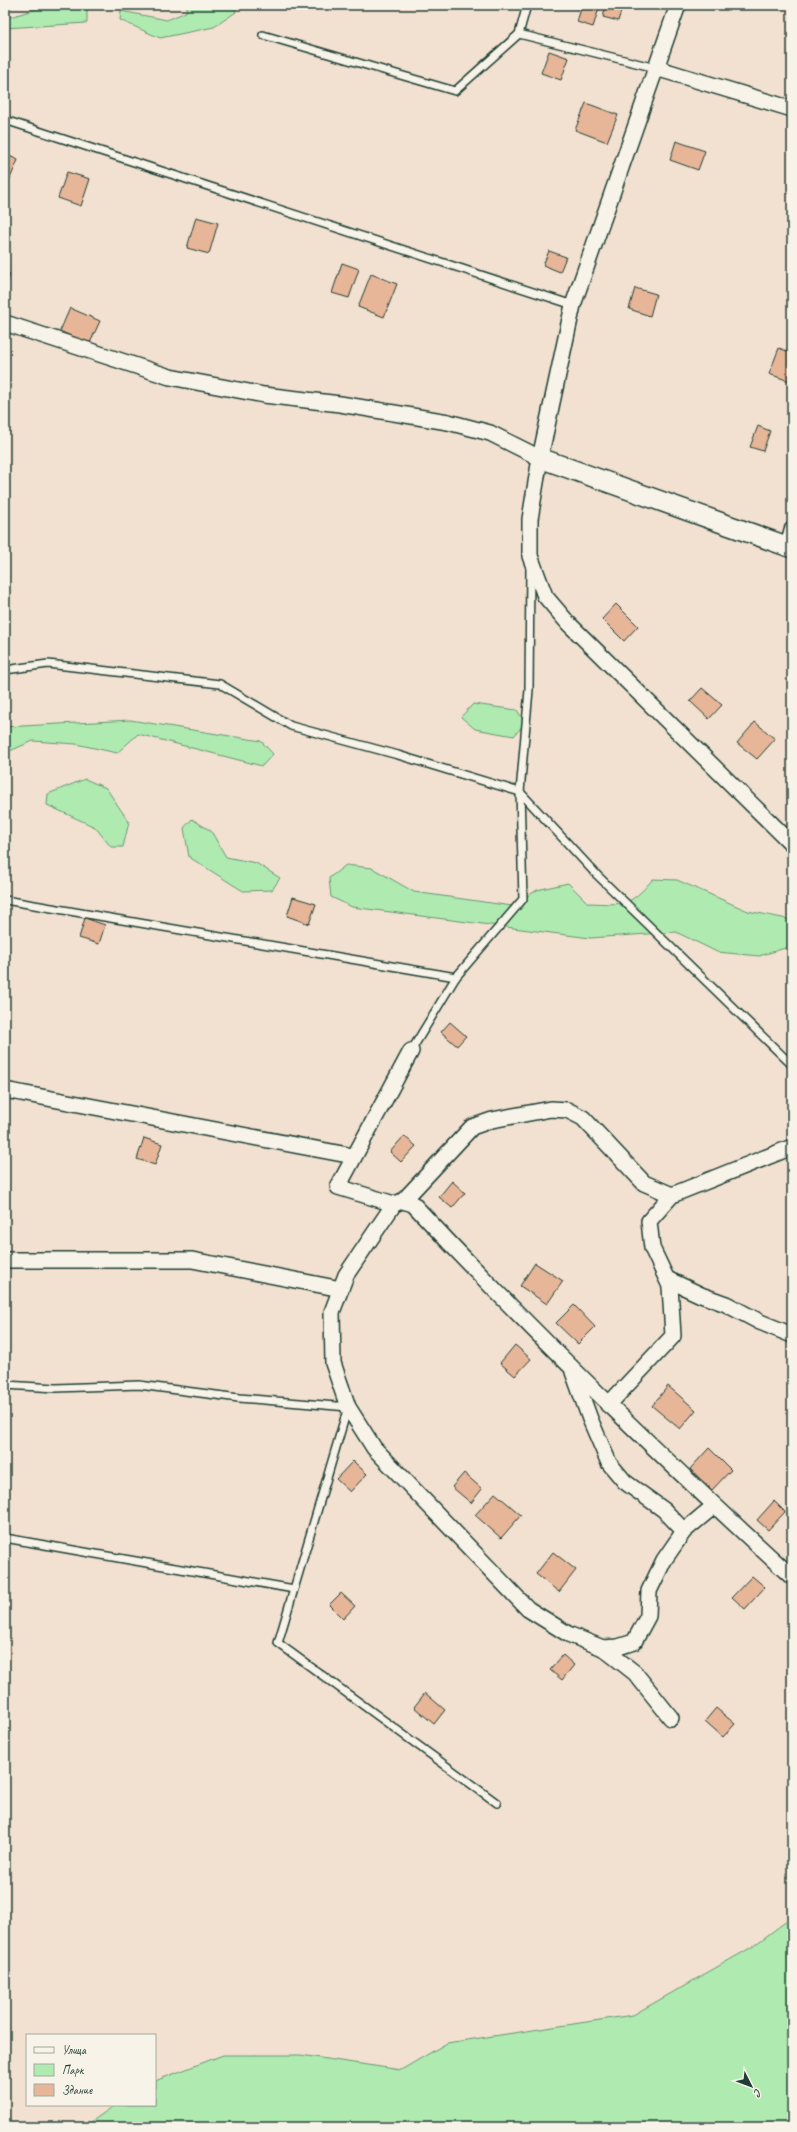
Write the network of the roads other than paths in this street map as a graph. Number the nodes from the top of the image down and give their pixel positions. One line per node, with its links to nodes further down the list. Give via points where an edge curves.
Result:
1 (527, 5): 3 (lane)
2 (678, 5): 5 (street)
3 (519, 34): 4 (lane, via 455,91); 5 (lane)
4 (263, 35)
5 (656, 68): 6 (street); 8 (street)
6 (792, 109)
7 (5, 120): 8 (lane)
8 (573, 305): 10 (street)
9 (5, 323): 10 (street, via 170,378 264,395 340,404 448,422 490,433)
10 (540, 458): 11 (street); 12 (street, via 530,519)
11 (791, 541)
12 (530, 556): 14 (lane, via 529,690); 15 (street, via 545,596 568,623)
13 (5, 670): 14 (lane, via 48,664 220,684 291,726)
14 (520, 792): 17 (lane, via 523,899); 19 (lane, via 597,875)
15 (792, 844)
16 (5, 900): 17 (lane)
17 (456, 977): 18 (lane)
18 (411, 1051): 22 (street)
19 (792, 1064)
20 (5, 1090): 22 (street)
21 (792, 1147): 23 (street)
22 (353, 1156): 24 (street, via 338,1187)
23 (672, 1195): 24 (street, via 644,1182 583,1118 567,1110 551,1109 492,1120 472,1127); 26 (street, via 649,1221 652,1248)
24 (399, 1203): 27 (street, via 346,1275); 29 (street, via 413,1204 496,1293)
25 (5, 1260): 27 (street, via 192,1260)
26 (668, 1279): 28 (street); 31 (street, via 673,1336)
27 (341, 1289): 32 (street, via 332,1312 333,1363)
28 (792, 1335)
29 (570, 1366): 31 (street); 33 (street)
30 (5, 1385): 32 (lane, via 56,1388 139,1385 239,1398)
31 (608, 1405): 34 (street)
32 (348, 1407): 39 (lane); 41 (street, via 374,1448 528,1609 568,1634)
33 (587, 1412): 34 (street); 36 (street, via 609,1463 624,1482 664,1510)
34 (623, 1420): 35 (street)
35 (714, 1506): 36 (street); 38 (street)
36 (684, 1531): 40 (street, via 664,1560 649,1591 648,1616)
37 (5, 1538): 39 (lane)
38 (792, 1577)
39 (294, 1589): 44 (lane, via 278,1643)
40 (634, 1642): 41 (street); 42 (street, via 631,1660)
41 (603, 1648): 42 (street)
42 (635, 1672): 43 (street)
43 (671, 1718)
44 (497, 1803)

